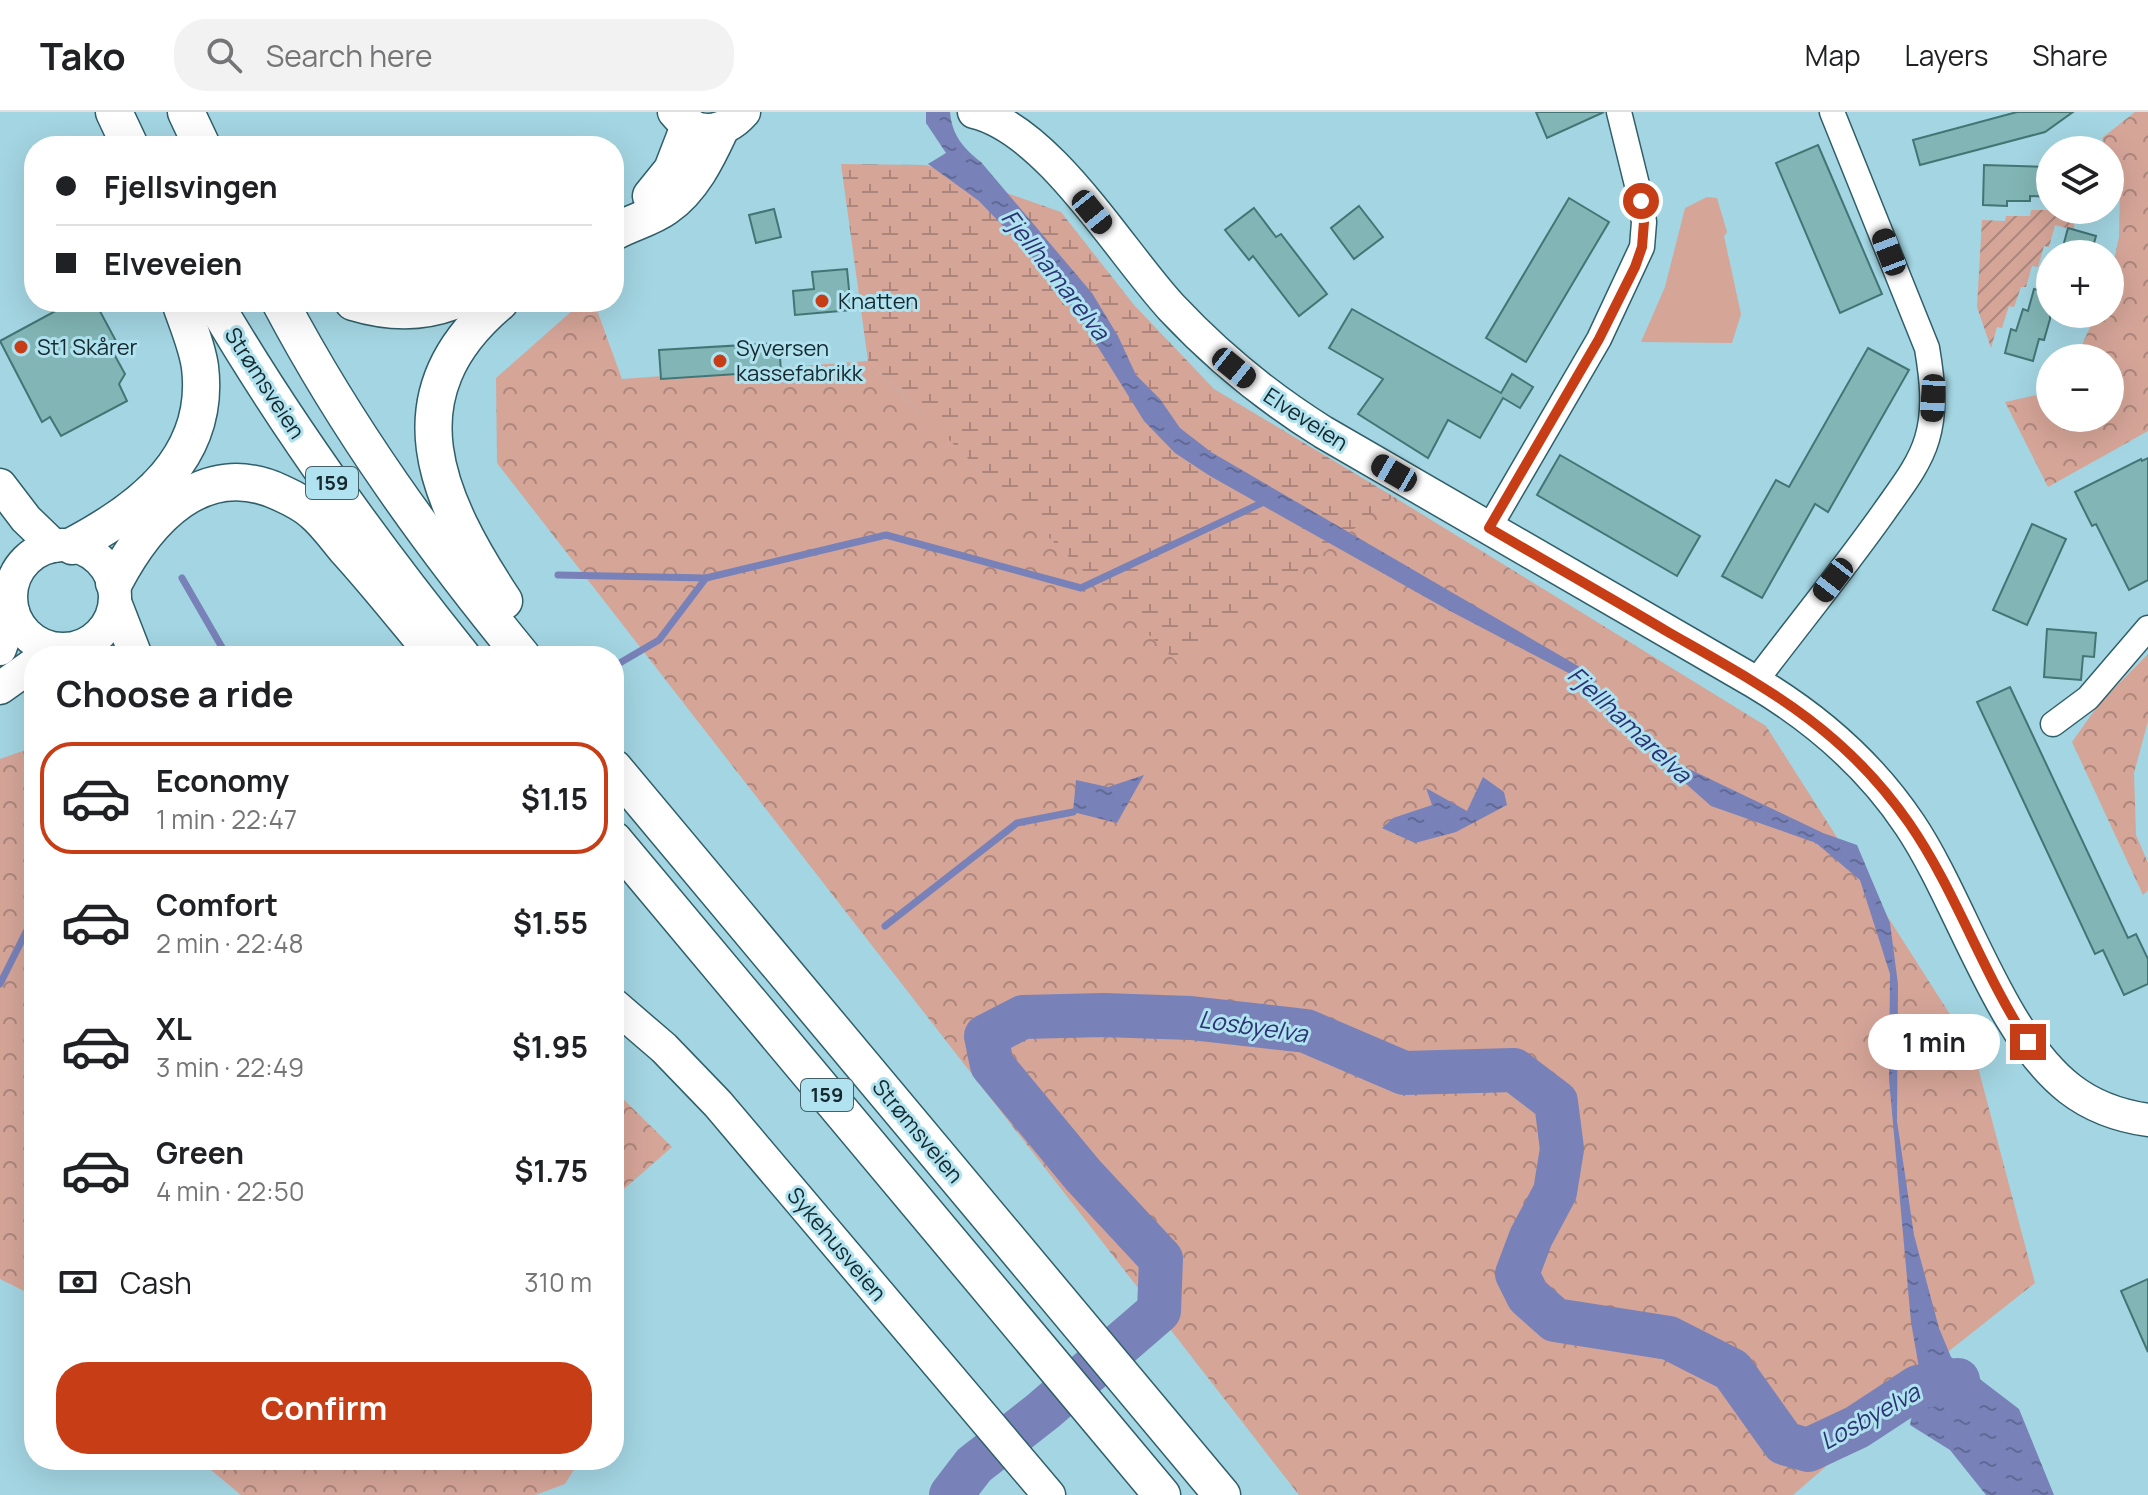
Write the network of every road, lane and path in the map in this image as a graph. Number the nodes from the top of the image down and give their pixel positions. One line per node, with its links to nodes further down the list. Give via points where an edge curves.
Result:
1 (92, 112): 7 (highway)
2 (114, 112): 8 (highway)
3 (974, 112): 15 (main road, Elveveien, via 1002,122 1047,160 1170,306 1255,385 1312,425)
4 (1619, 112): 15 (street, via 1641,201 1642,247 1599,339)
5 (1832, 112): 30 (street, via 1927,348 1932,418 1913,470)
6 (720, 117): 9 (highway)
7 (103, 136)
8 (125, 136)
9 (624, 226)
10 (183, 312): 16 (highway, via 200,366 198,413 183,454 142,503 114,523)
11 (220, 312): 25 (highway, Strømsveien / 159, via 342,498)
12 (286, 312): 26 (highway, 159, via 342,411)
13 (488, 312): 27 (highway, via 445,372 433,418 433,442 452,512 497,591)
14 (0, 485): 16 (main road, via 26,519)
15 (1489, 528): 30 (main road, Elveveien)
16 (63, 546): 18 (main road, via 86,550 98,559); 19 (main road, via 24,563)
17 (0, 548): 19 (main road)
18 (114, 593): 22 (main road, via 106,626); 23 (main road); 24 (highway, via 139,543 174,505 202,487 255,484 312,511)
19 (13, 597): 21 (main road, via 25,633); 28 (main road)
20 (2148, 628): 32 (street, via 2088,698)
21 (45, 646)
22 (78, 646)
23 (133, 646)
24 (428, 646)
25 (454, 646)
26 (514, 646)
27 (538, 646)
28 (0, 649)
29 (24, 675): 31 (main road)
30 (1755, 682): 39 (main road, Elveveien, via 1837,740 1901,812 1941,876 2016,1024 2055,1076 2101,1107)
31 (0, 688)
32 (2053, 724)
33 (624, 753): 38 (highway)
34 (624, 780): 38 (highway, Strømsveien / 159)
35 (624, 852): 40 (highway, Strømsveien / 159)
36 (624, 883): 40 (highway, via 760,1043)
37 (624, 1014): 41 (main road, Sykehusveien, via 718,1104)
38 (882, 1088): 43 (highway, Strømsveien / 159)
39 (2148, 1120)
40 (945, 1234): 42 (highway, Strømsveien / 159)
41 (1049, 1495)
42 (1162, 1495)
43 (1222, 1495)

